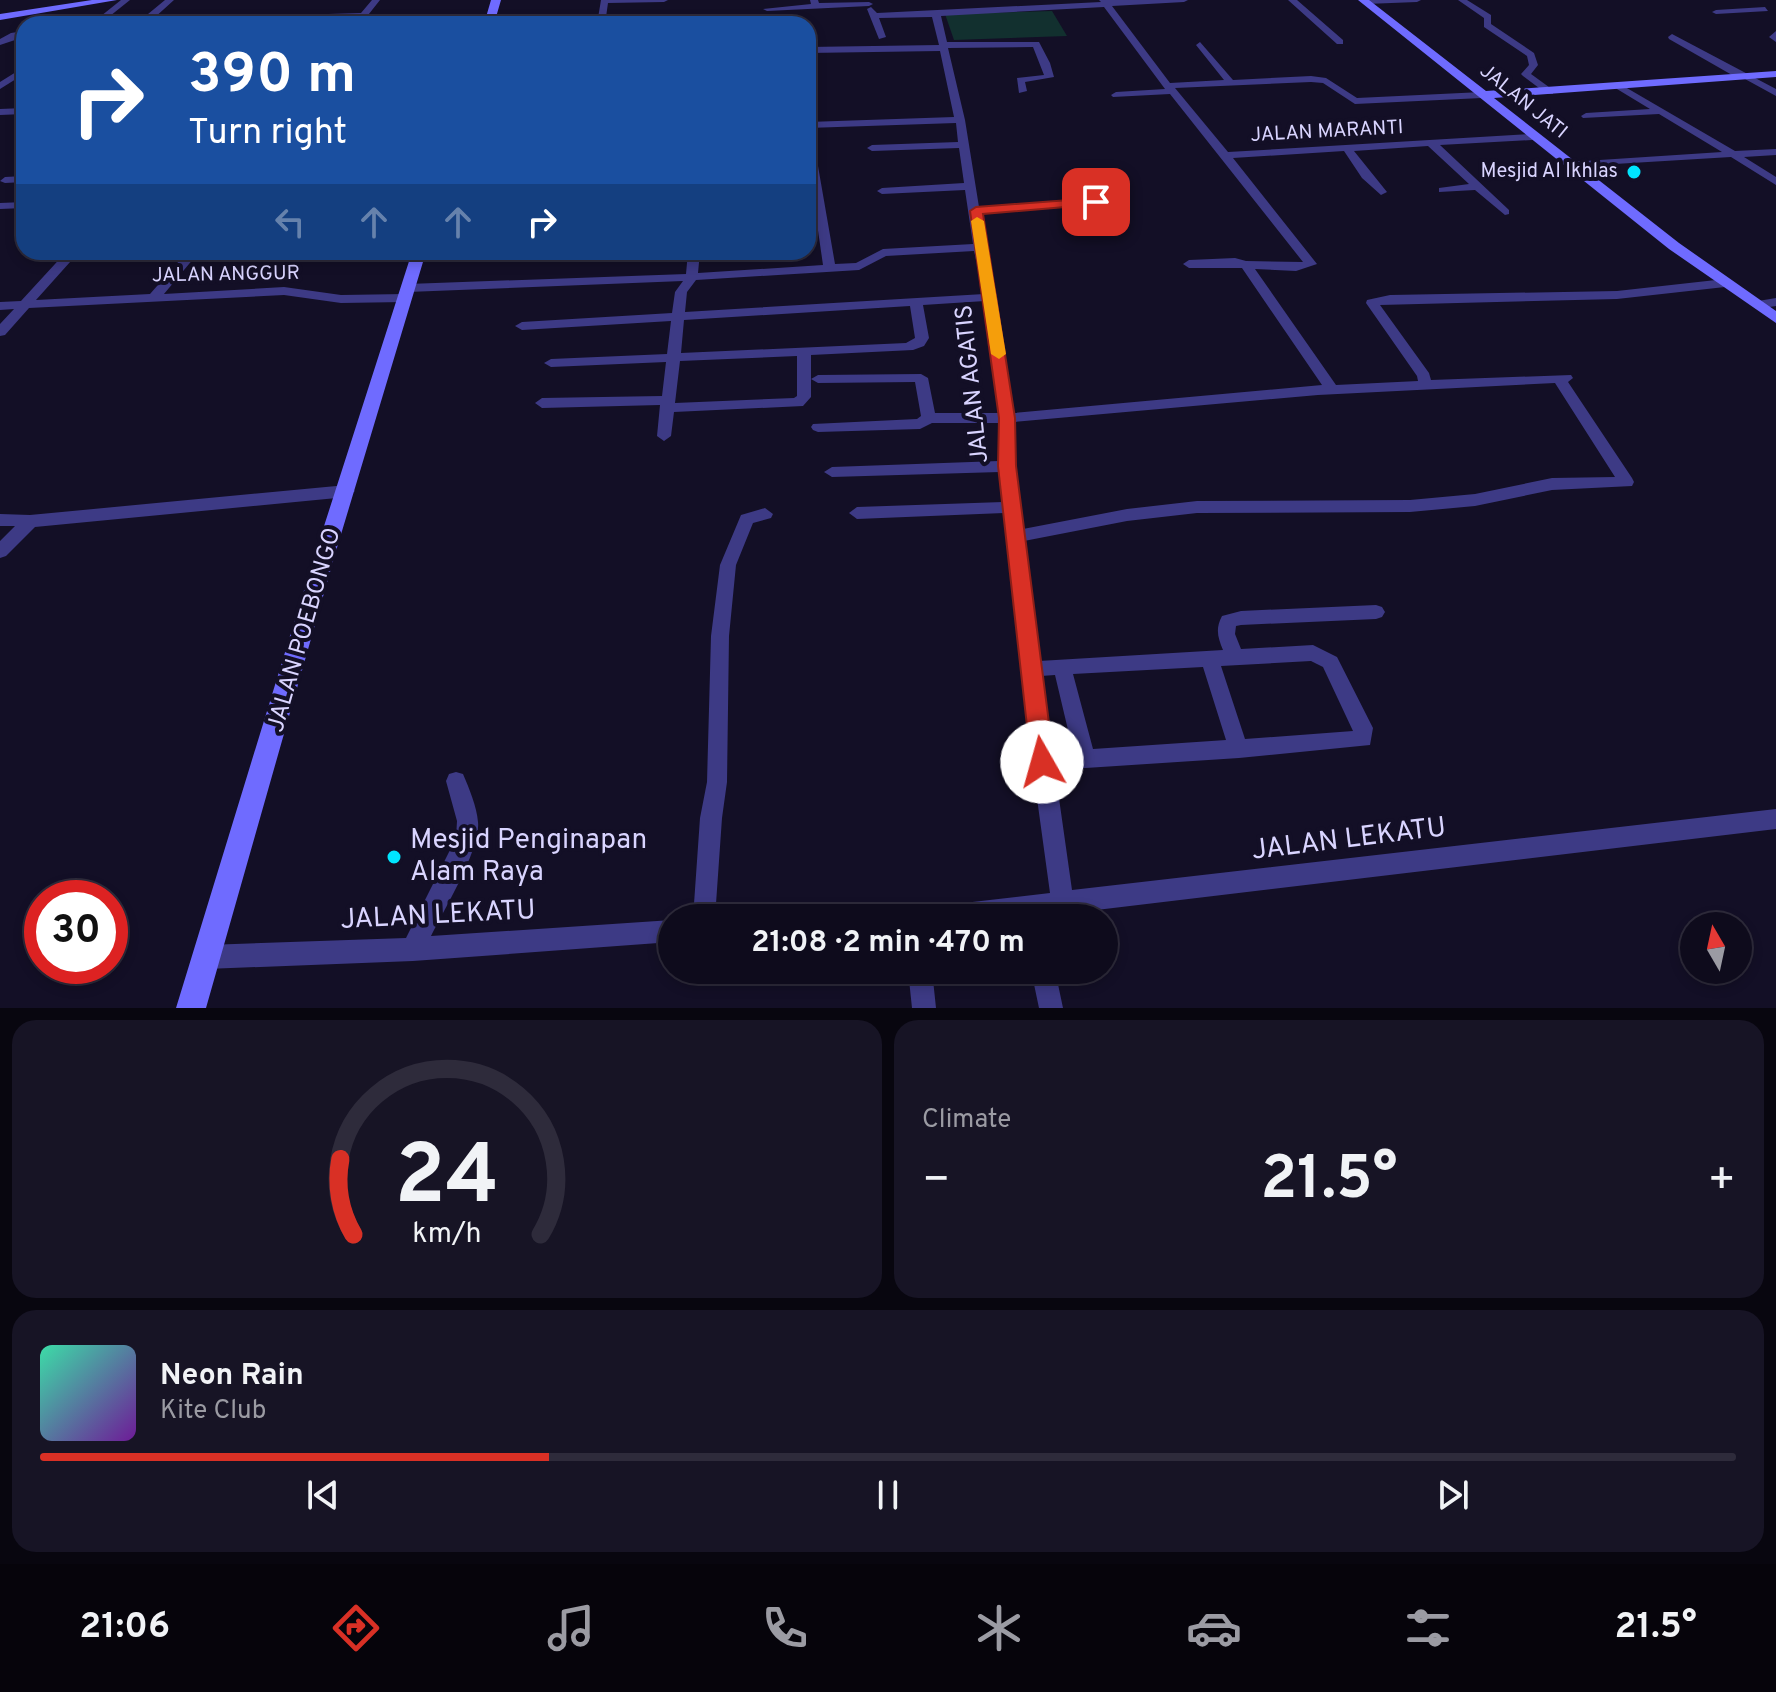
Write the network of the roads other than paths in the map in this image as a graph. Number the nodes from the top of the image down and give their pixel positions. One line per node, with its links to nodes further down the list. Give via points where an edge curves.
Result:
1 (112, 0): 29 (street)
2 (126, 0): 25 (street)
3 (170, 0): 26 (street)
4 (376, 0): 24 (street)
5 (605, 0): 6 (street)
6 (635, 0): 7 (street)
7 (664, 0)
8 (1184, 0): 15 (street)
9 (1292, 0): 32 (street)
10 (1417, 0): 13 (street)
11 (1462, 0): 42 (street, via 1531,55 1534,65 1526,74)
12 (1747, 0): 20 (street)
13 (1364, 1): 45 (street, JALAN JATI)
14 (868, 2): 16 (street); 28 (street)
15 (1104, 2): 18 (street); 40 (street, JALAN MARANTI)
16 (814, 3): 17 (street)
17 (764, 4)
18 (1034, 4): 19 (street)
19 (975, 6): 22 (street)
20 (1765, 9): 21 (street); 23 (street)
21 (1716, 12)
22 (936, 14): 28 (street); 34 (street, JALAN AGATIS)
23 (1775, 14)
24 (363, 15): 27 (street)
25 (105, 16)
26 (151, 16)
27 (328, 16)
28 (873, 16): 30 (street)
29 (0, 17)
30 (882, 37)
31 (1672, 37): 37 (street)
32 (1340, 42)
33 (1200, 45): 38 (street)
34 (943, 47): 35 (street); 41 (street, via 1036,44 1049,77 1020,80); 48 (street, JALAN AGATIS)
35 (816, 50)
36 (1776, 74): 37 (street)
37 (1744, 76): 39 (street); 43 (street)
38 (1229, 81): 40 (street); 45 (street, via 1277,76 1324,80 1355,101)
39 (1620, 87): 42 (street); 46 (street)
40 (1170, 88): 44 (street); 57 (street, JALAN MARANTI)
41 (1022, 91)
42 (1550, 92): 45 (street)
43 (1776, 93)
44 (1116, 95)
45 (1482, 95): 50 (street, JALAN JATI)
46 (1661, 111): 47 (street); 56 (street)
47 (1586, 116)
48 (960, 120): 49 (street); 52 (street, JALAN AGATIS)
49 (816, 125)
50 (1532, 137): 51 (street, JALAN MARANTI); 58 (street, JALAN JATI)
51 (1431, 143): 54 (street, JALAN MARANTI); 64 (street)
52 (964, 145): 53 (street); 63 (street, JALAN AGATIS)
53 (872, 148)
54 (1348, 149): 57 (street, JALAN MARANTI); 67 (street)
55 (1776, 152): 56 (street)
56 (1733, 154): 58 (street); 62 (street)
57 (1225, 155): 77 (street, via 1311,264)
58 (1569, 165): 80 (street, JALAN JATI)
59 (816, 177): 78 (street)
60 (16, 179): 61 (street)
61 (5, 180)
62 (1776, 182)
63 (971, 186): 66 (street); 69 (street, JALAN AGATIS)
64 (1475, 187): 65 (street); 70 (street)
65 (1443, 190)
66 (882, 191)
67 (1381, 192)
68 (1096, 202): 69 (street)
69 (976, 211): 71 (street, JALAN AGATIS)
70 (1505, 212)
71 (979, 247): 78 (street, JALAN ANGGUR, via 883,253 865,265); 83 (street, JALAN AGATIS)
72 (66, 260): 86 (street)
73 (186, 260): 82 (street)
74 (417, 260): 81 (street, JALAN POEBONGO)
75 (693, 260): 79 (street)
76 (1189, 264): 77 (street)
77 (1246, 265): 98 (street)
78 (830, 268): 79 (street, JALAN ANGGUR)
79 (692, 277): 81 (street, JALAN ANGGUR); 90 (street, via 681,292)
80 (1725, 283): 87 (street, JALAN JATI); 97 (street, via 1617,295 1372,303 1424,376)
81 (407, 293): 82 (street, JALAN ANGGUR, via 341,299 284,291); 107 (street, JALAN POEBONGO)
82 (155, 296): 86 (street, JALAN ANGGUR)
83 (991, 297): 84 (street); 102 (street, JALAN AGATIS)
84 (916, 302): 90 (street); 93 (street, via 919,343)
85 (1776, 302): 87 (street)
86 (27, 303): 88 (street, JALAN ANGGUR); 92 (street)
87 (1757, 305): 89 (street, JALAN JATI)
88 (0, 306)
89 (1776, 318)
90 (678, 319): 91 (street); 94 (street)
91 (522, 326)
92 (0, 332)
93 (804, 352): 94 (street); 100 (street, via 804,397 798,403)
94 (673, 360): 95 (street); 100 (street)
95 (551, 363)
96 (818, 379): 101 (street, via 921,378)
97 (1425, 385): 98 (street); 113 (street, via 1562,378 1626,482 1552,484 1475,500 1410,506 1197,507)
98 (1332, 389): 102 (street)
99 (542, 403): 100 (street)
100 (668, 404): 104 (street)
101 (929, 418): 102 (street); 103 (street, via 920,424)
102 (1007, 418): 105 (street, JALAN AGATIS)
103 (818, 427)
104 (664, 436)
105 (1007, 466): 106 (street); 108 (street, JALAN AGATIS)
106 (832, 472)
107 (347, 491): 112 (street); 130 (street, JALAN POEBONGO)
108 (1012, 507): 109 (street); 113 (street, JALAN AGATIS)
109 (857, 513)
110 (765, 514): 126 (street, via 747,519 728,565)
111 (0, 520): 112 (street)
112 (30, 521): 114 (street)
113 (1016, 536): 119 (street, JALAN AGATIS)
114 (0, 552)
115 (1376, 612): 116 (street, via 1234,619 1226,627)
116 (1235, 657): 117 (street); 120 (street, via 1323,656 1365,736 1356,741)
117 (1209, 658): 118 (street); 120 (street)
118 (1062, 667): 119 (street); 121 (street)
119 (1031, 669): 122 (street, JALAN AGATIS)
120 (1239, 749): 121 (street)
121 (1085, 759): 122 (street)
122 (1042, 762): 125 (street, JALAN AGATIS)
123 (456, 781): 129 (street, via 468,821 467,839)
124 (1776, 819): 125 (street, JALAN LEKATU)
125 (1063, 903): 127 (street, JALAN LEKATU)
126 (705, 904)
127 (1060, 904)
128 (658, 932): 129 (street, JALAN LEKATU)
129 (413, 949): 130 (street, JALAN LEKATU)
130 (206, 957): 133 (street, JALAN POEBONGO)
131 (921, 984): 134 (street)
132 (1046, 984): 135 (street)
133 (191, 1008)
134 (924, 1008)
135 (1051, 1008)

